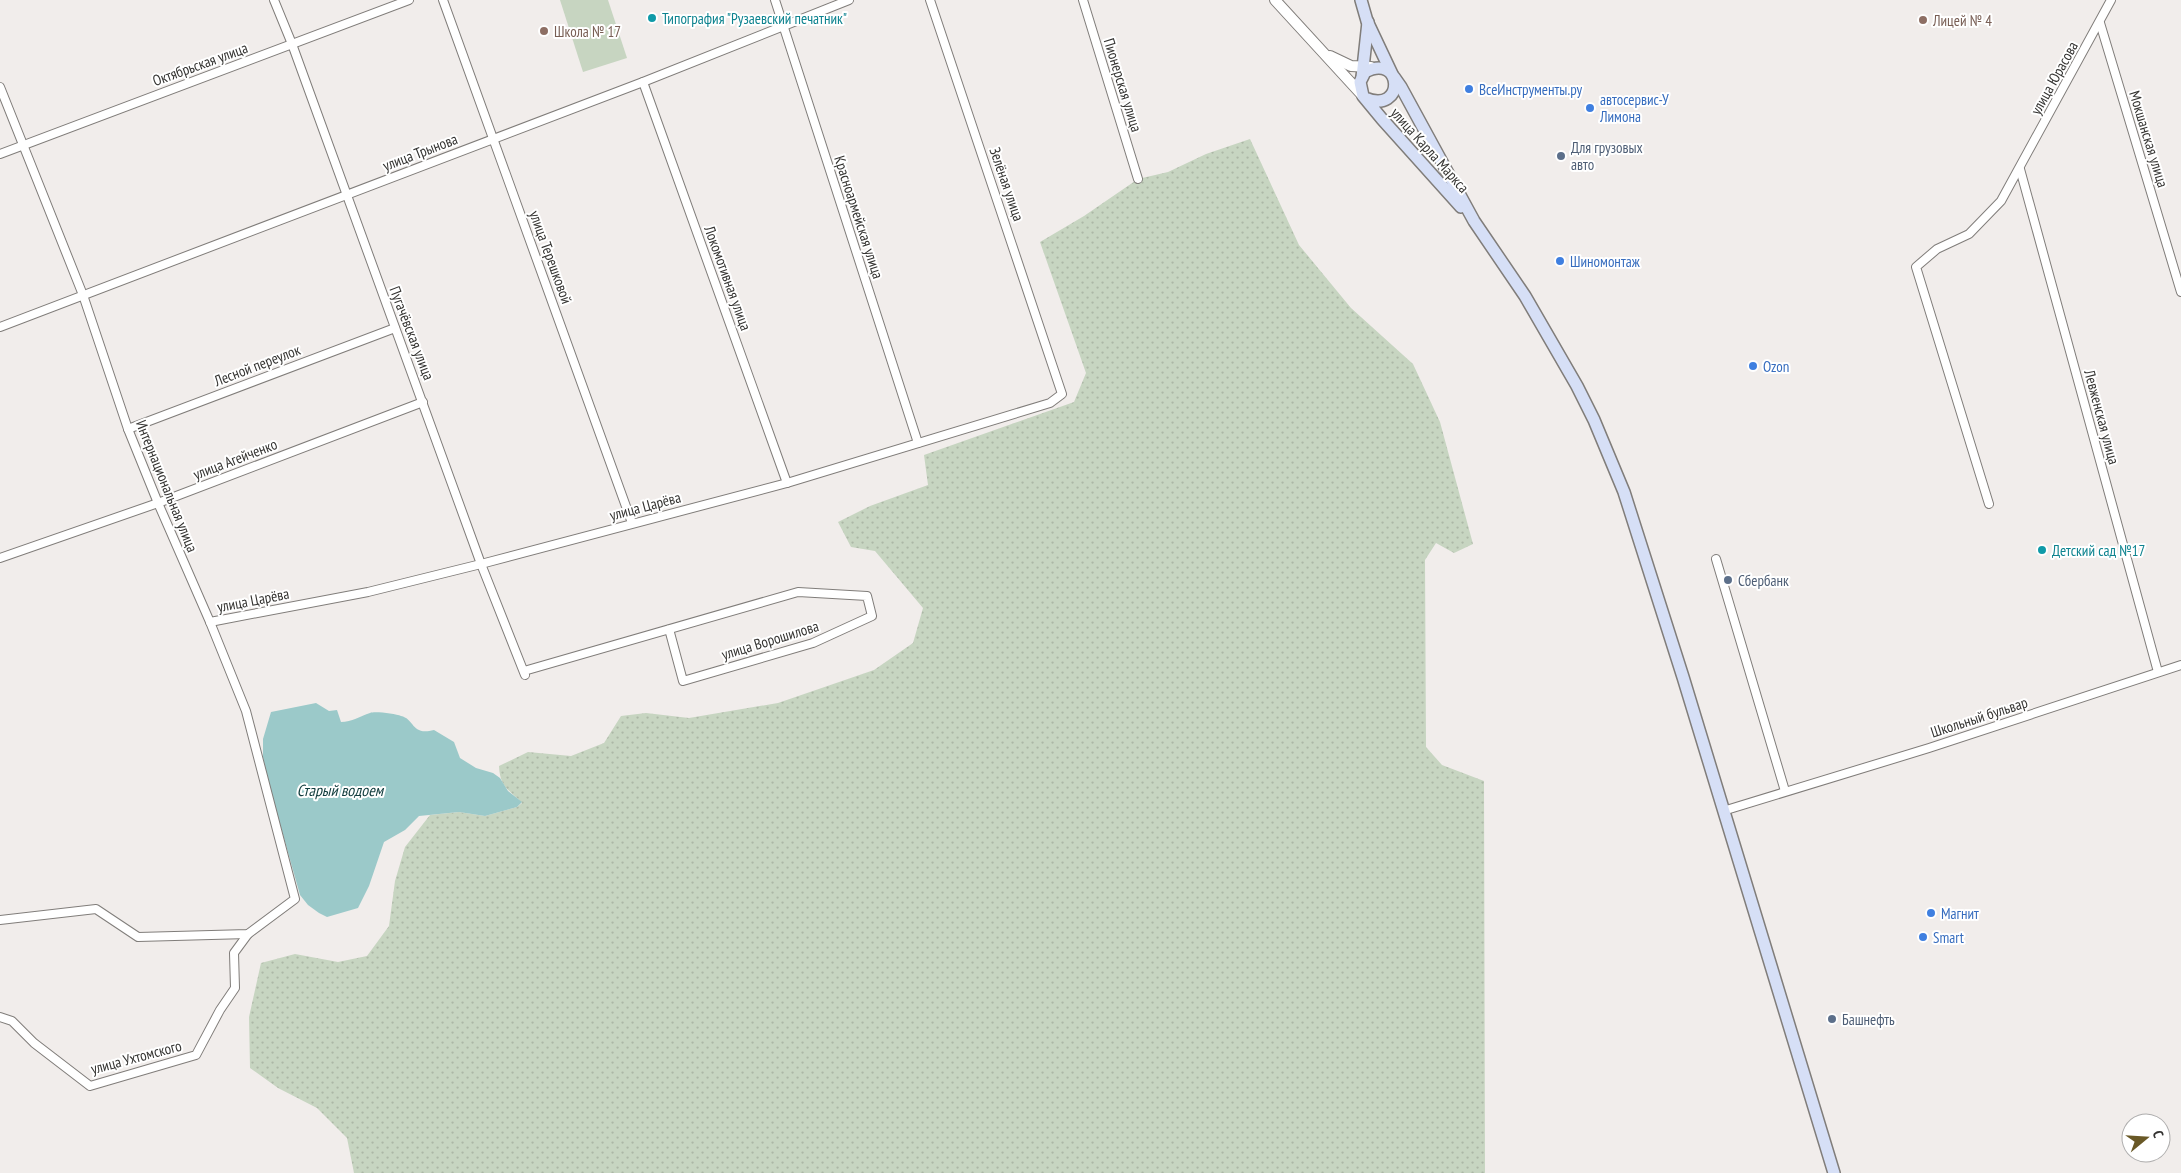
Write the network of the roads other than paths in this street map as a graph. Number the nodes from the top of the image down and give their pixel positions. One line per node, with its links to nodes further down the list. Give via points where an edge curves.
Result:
1 (274, 0): 14 (street, Пугачёвская улица)
2 (409, 0): 14 (street, Октябрьская улица)
3 (443, 0): 21 (street, улица Терешковой)
4 (775, 0): 13 (street, Красноармейская улица)
5 (849, 0): 13 (street, улица Трынова)
6 (930, 0): 32 (street, Зелёная улица)
7 (1083, 0): 25 (street, Пионерская улица)
8 (1275, 0): 15 (street, улица Карла Маркса)
9 (1361, 0): 11 (main road)
10 (2111, 0): 12 (street, улица Юрасова)
11 (1368, 21): 16 (main road); 17 (main road)
12 (2100, 23): 24 (street, улица Юрасова); 28 (street, Мокшанская улица)
13 (783, 26): 18 (street, улица Трынова); 35 (street, Красноармейская улица)
14 (292, 44): 22 (street, Октябрьская улица); 26 (street, Пугачёвская улица)
15 (1323, 52): 16 (street, улица Карла Маркса); 20 (street, улица Карла Маркса)
16 (1362, 72): 17 (main road, via 1385,69); 20 (main road, via 1360,82)
17 (1393, 76): 20 (main road, via 1394,91 1386,99 1374,102); 27 (main road)
18 (643, 82): 21 (street, улица Трынова); 36 (street, Локомотивная улица)
19 (0, 87): 22 (street, Интернациональная улица)
20 (1364, 97): 27 (main road, улица Карла Маркса)
21 (494, 138): 26 (street, улица Трынова); 39 (street, улица Терешковой)
22 (24, 144): 23 (street, Октябрьская улица); 29 (street, Интернациональная улица)
23 (0, 154)
24 (2020, 169): 38 (street, улица Юрасова, via 2001,201 1969,234 1937,250 1916,266); 46 (street, Левженская улица)
25 (1138, 179)
26 (346, 195): 29 (street, улица Трынова); 31 (street, Пугачёвская улица)
27 (1474, 221): 49 (main road, via 1548,334 1609,455 1639,536)
28 (2181, 292)
29 (84, 295): 30 (street, улица Трынова); 34 (street, Интернациональная улица)
30 (0, 327)
31 (395, 328): 33 (street, Пугачёвская улица); 34 (street, Лесной переулок)
32 (1057, 376): 35 (street, улица Царёва, via 1062,394 1050,403)
33 (423, 402): 37 (street, улица Агейченко); 42 (street, Пугачёвская улица)
34 (128, 429): 37 (street, Интернациональная улица)
35 (918, 443): 36 (street, улица Царёва)
36 (787, 483): 39 (street, улица Царёва)
37 (158, 503): 40 (street, улица Агейченко); 43 (street, Интернациональная улица)
38 (1989, 504)
39 (632, 523): 42 (street, улица Царёва)
40 (0, 558)
41 (1716, 559): 48 (street)
42 (481, 564): 43 (street, улица Царёва, via 368,592); 47 (street, Пугачёвская улица)
43 (210, 622): 51 (street, Интернациональная улица, via 246,711 295,899)
44 (669, 629): 44 (street, улица Ворошилова, via 798,592 867,596 872,616 814,644 683,681); 47 (street, улица Ворошилова)
45 (2181, 665): 46 (street, Школьный бульвар)
46 (2158, 672): 48 (street, Школьный бульвар, via 1929,748)
47 (525, 673)
48 (1784, 791): 49 (street, Школьный бульвар)
49 (1723, 811): 53 (main road)
50 (0, 920): 51 (street, via 96,909 138,937)
51 (248, 934): 52 (street, улица Ухтомского, via 234,952 235,988 196,1055 90,1086 34,1044 12,1021)
52 (0, 1017)
53 (1834, 1173)

